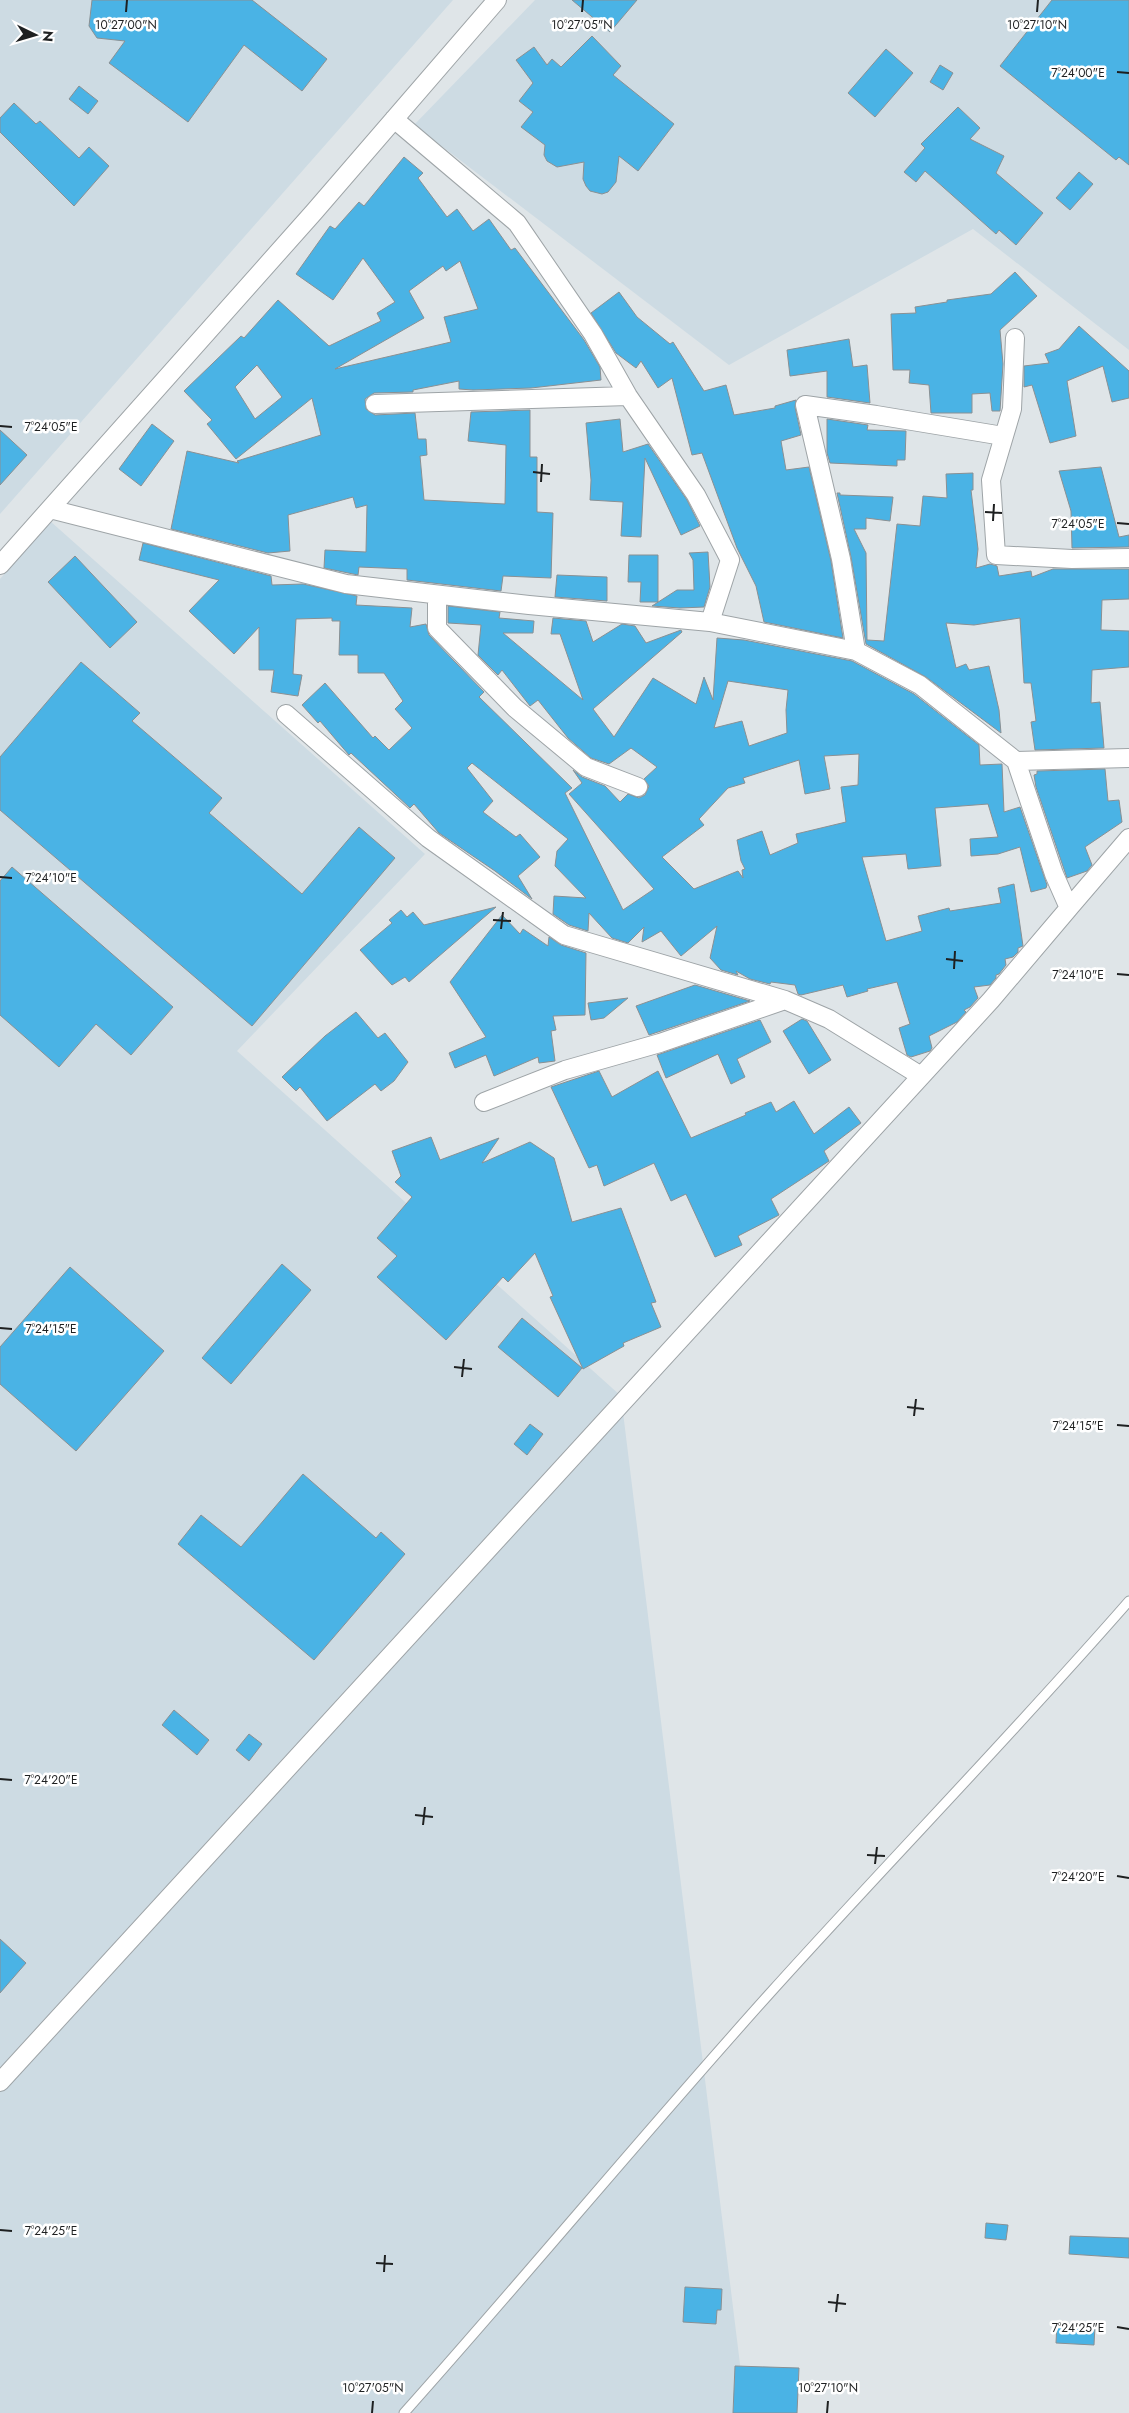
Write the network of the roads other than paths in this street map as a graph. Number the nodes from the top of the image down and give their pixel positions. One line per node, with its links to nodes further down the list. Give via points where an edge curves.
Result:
1 (497, 0): 2 (street)
2 (394, 119): 4 (street, via 517,223 593,334); 7 (street)
3 (1015, 338): 6 (street, via 1012,409)
4 (628, 396): 5 (street); 11 (street, via 696,495 730,560)
5 (375, 404)
6 (1003, 436): 8 (street, via 991,480 996,555); 12 (street, via 876,414 806,406 841,559)
7 (50, 509): 9 (street); 10 (street, via 346,584)
8 (1129, 558)
9 (0, 565)
10 (436, 595): 11 (street); 16 (street, via 437,628 515,708 586,767)
11 (710, 622): 12 (street)
12 (856, 651): 15 (street, via 920,685)
13 (286, 714): 19 (street, via 428,838 564,935)
14 (1129, 758): 15 (street)
15 (1016, 761): 18 (street, via 1054,874)
16 (638, 787)
17 (1129, 838): 18 (street)
18 (1069, 908): 20 (street)
19 (785, 1000): 20 (street, via 829,1019); 21 (street, via 660,1043 565,1070)
20 (921, 1076): 23 (street)
21 (484, 1102)
22 (1129, 1601): 24 (lane, via 770,1993)
23 (0, 2082)
24 (404, 2413)

